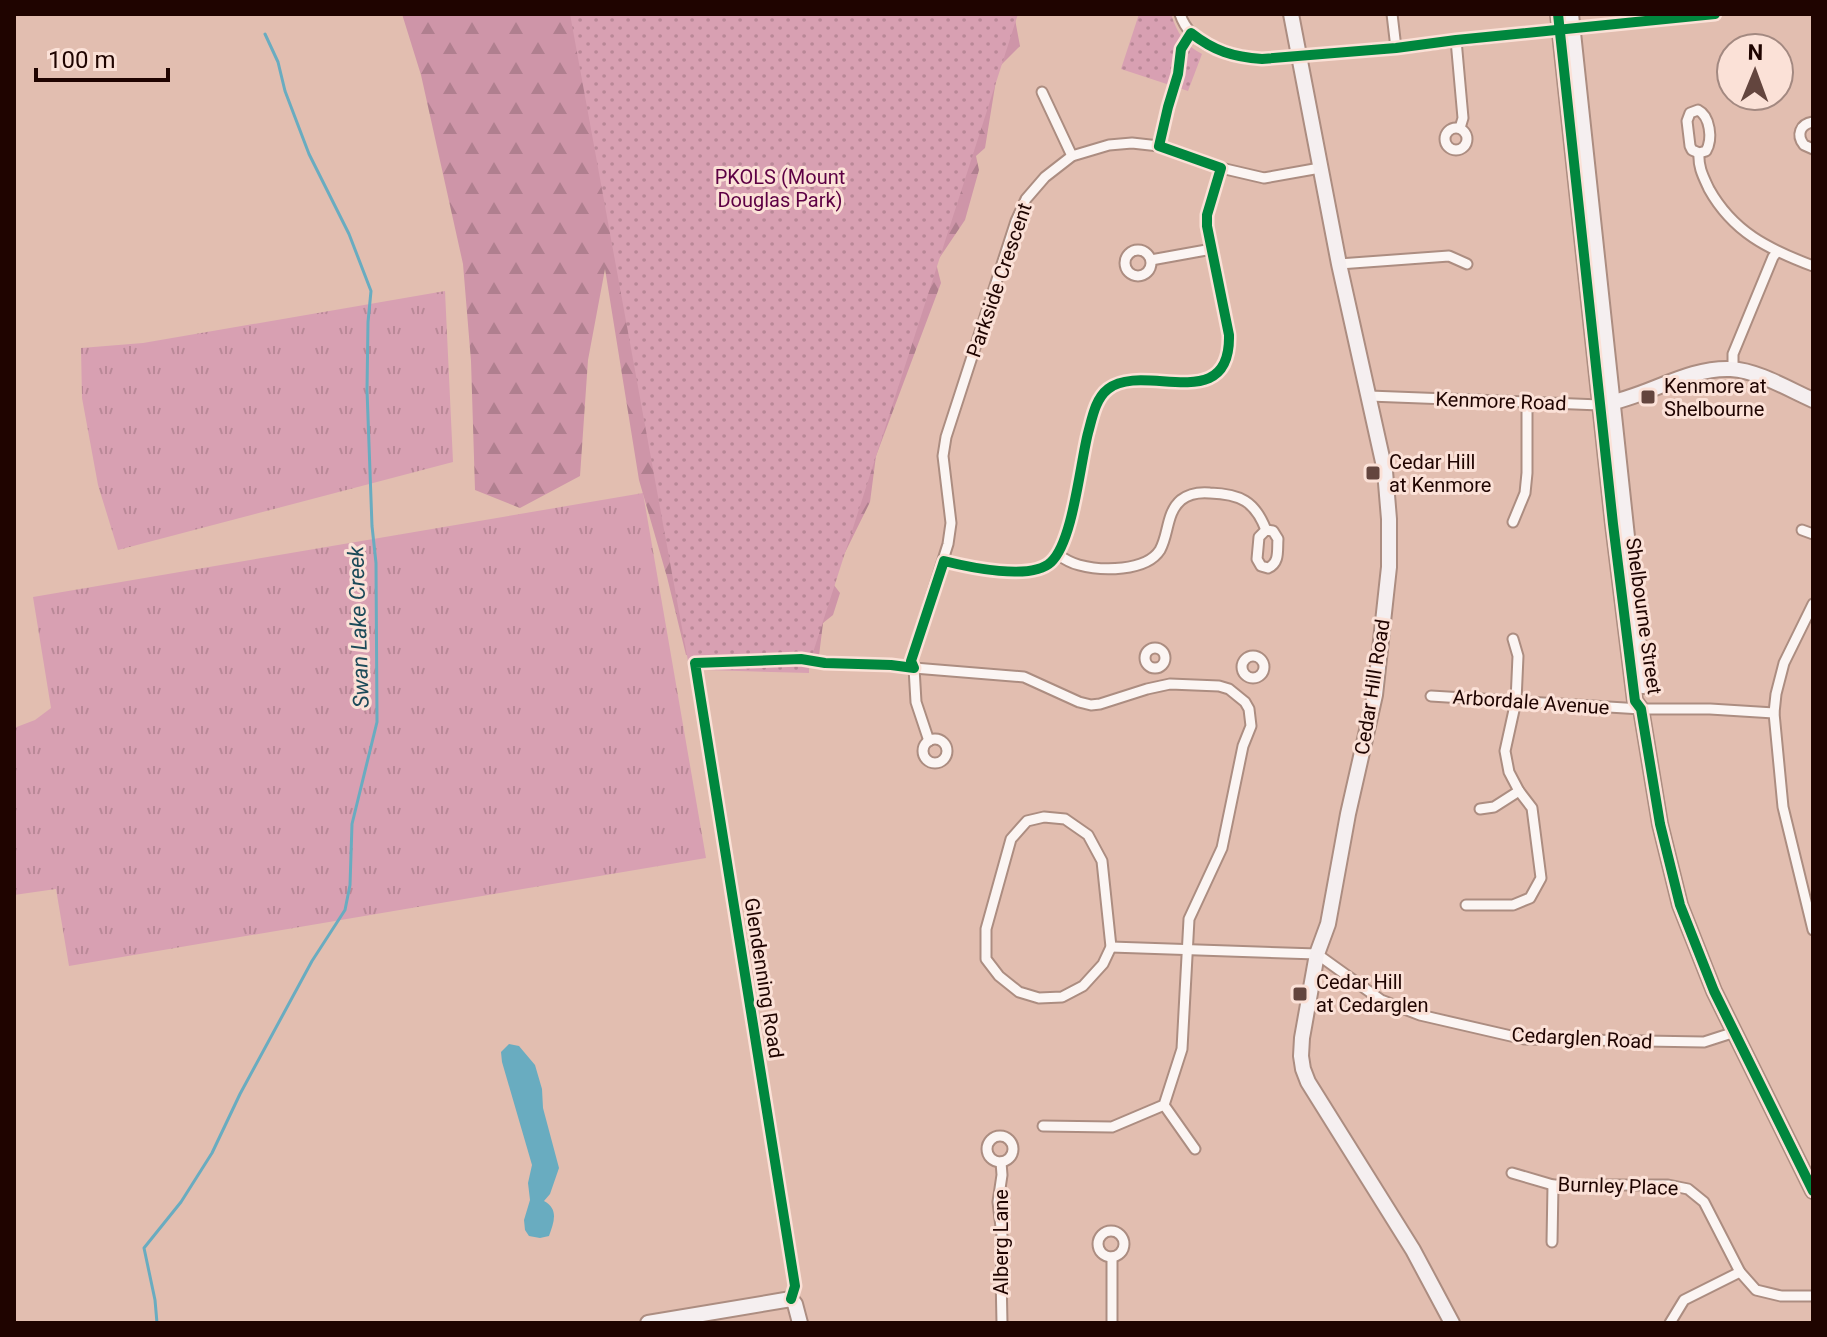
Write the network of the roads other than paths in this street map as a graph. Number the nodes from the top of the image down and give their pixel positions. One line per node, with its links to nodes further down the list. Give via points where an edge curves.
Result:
1 (1180, 14): 8 (street, via 1191,33 1225,53 1262,59)
2 (1291, 14): 8 (street, Cedar Hill Road)
3 (1392, 14): 7 (street)
4 (1715, 14): 5 (street)
5 (1565, 21): 6 (street); 27 (street, Shelbourne Street)
6 (1456, 40): 7 (street); 11 (street)
7 (1396, 48): 8 (street)
8 (1299, 56): 16 (street, Cedar Hill Road)
9 (1042, 92): 14 (street)
10 (1813, 122): 12 (street, via 1800,133 1804,145)
11 (1460, 128)
12 (1813, 149)
13 (1699, 153): 18 (street, via 1700,171 1728,216)
14 (1072, 156): 15 (street, Parkside Crescent, via 1132,143 1159,146); 33 (street, Parkside Crescent, via 1026,199 1016,221 946,437 943,456 951,523)
15 (1221, 168): 16 (street, Parkside Crescent, via 1264,178); 17 (street, via 1207,215)
16 (1320, 168): 20 (street, Cedar Hill Road)
17 (1212, 249): 19 (street); 32 (street, via 1229,335 1226,359 1218,371 1195,382 1141,380 1107,389 1094,412)
18 (1777, 252): 22 (street); 23 (street, via 1733,354)
19 (1151, 260)
20 (1339, 264): 21 (street, via 1449,256); 24 (street, Cedar Hill Road)
21 (1467, 264)
22 (1813, 266)
23 (1733, 369): 25 (street, Kenmore Road); 27 (street, Kenmore Road, via 1690,375)
24 (1369, 396): 26 (street, Kenmore Road); 54 (street, Cedar Hill Road, via 1385,471 1389,567 1375,695 1328,924)
25 (1813, 400)
26 (1527, 402): 27 (street, Kenmore Road); 28 (street, via 1525,493)
27 (1606, 404): 45 (street, Shelbourne Street, via 1644,699)
28 (1513, 522)
29 (1266, 530): 32 (street, via 1256,510 1237,496 1202,492 1175,506 1159,551 1139,565 1079,565)
30 (1802, 530): 31 (street)
31 (1813, 534)
32 (1057, 554): 33 (street, via 1043,568 1031,571)
33 (944, 561): 38 (street, Parkside Crescent, via 911,661)
34 (1813, 604): 46 (street, via 1784,663)
35 (1513, 639): 44 (street, via 1518,656)
36 (695, 663): 67 (street, Glendenning Road, via 795,1286)
37 (825, 663): 38 (street)
38 (914, 668): 41 (street, via 1024,677 1091,705); 47 (street, Parkside Crescent, via 916,702)
39 (1155, 669): 41 (street)
40 (1247, 676): 42 (street)
41 (1159, 686): 42 (street, via 1219,686)
42 (1238, 695): 53 (street, via 1249,709 1251,726 1222,848 1189,919)
43 (1431, 696): 44 (street, Arbordale Avenue)
44 (1516, 701): 45 (street, Arbordale Avenue); 48 (street, via 1505,751)
45 (1641, 709): 46 (street, Arbordale Avenue); 55 (street, Shelbourne Street, via 1680,905)
46 (1774, 713): 51 (street, via 1783,807)
47 (929, 741)
48 (1519, 791): 49 (street, via 1494,807); 50 (street, via 1532,808 1541,878 1530,898 1513,905)
49 (1480, 809)
50 (1466, 905)
51 (1813, 930)
52 (1111, 947): 52 (street, via 1102,861 1088,835 1065,819 1027,821 1011,839 986,929 986,959 1019,992 1062,997 1083,986); 53 (street)
53 (1186, 950): 54 (street); 56 (street, via 1182,1049)
54 (1317, 954): 55 (street, Cedarglen Road, via 1381,1000 1420,1015 1524,1039 1704,1042); 72 (street, Cedar Hill Road, via 1302,1038 1303,1069)
55 (1735, 1032): 62 (street, Shelbourne Street)
56 (1164, 1105): 57 (street, via 1112,1127); 58 (street)
57 (1043, 1126)
58 (1195, 1149)
59 (1001, 1162): 70 (street, Alberg Lane)
60 (1512, 1173): 61 (street, Burnley Place)
61 (1553, 1185): 63 (street); 65 (street, Burnley Place, via 1688,1189 1704,1202)
62 (1813, 1191)
63 (1552, 1242)
64 (1112, 1257): 71 (street)
65 (1740, 1272): 66 (street, Burnley Place, via 1756,1290); 73 (street, via 1684,1300)
66 (1813, 1296)
67 (791, 1299): 68 (street); 69 (street)
68 (648, 1323)
69 (800, 1323)
70 (1002, 1323)
71 (1112, 1323)
72 (1452, 1323)
73 (1670, 1323)

